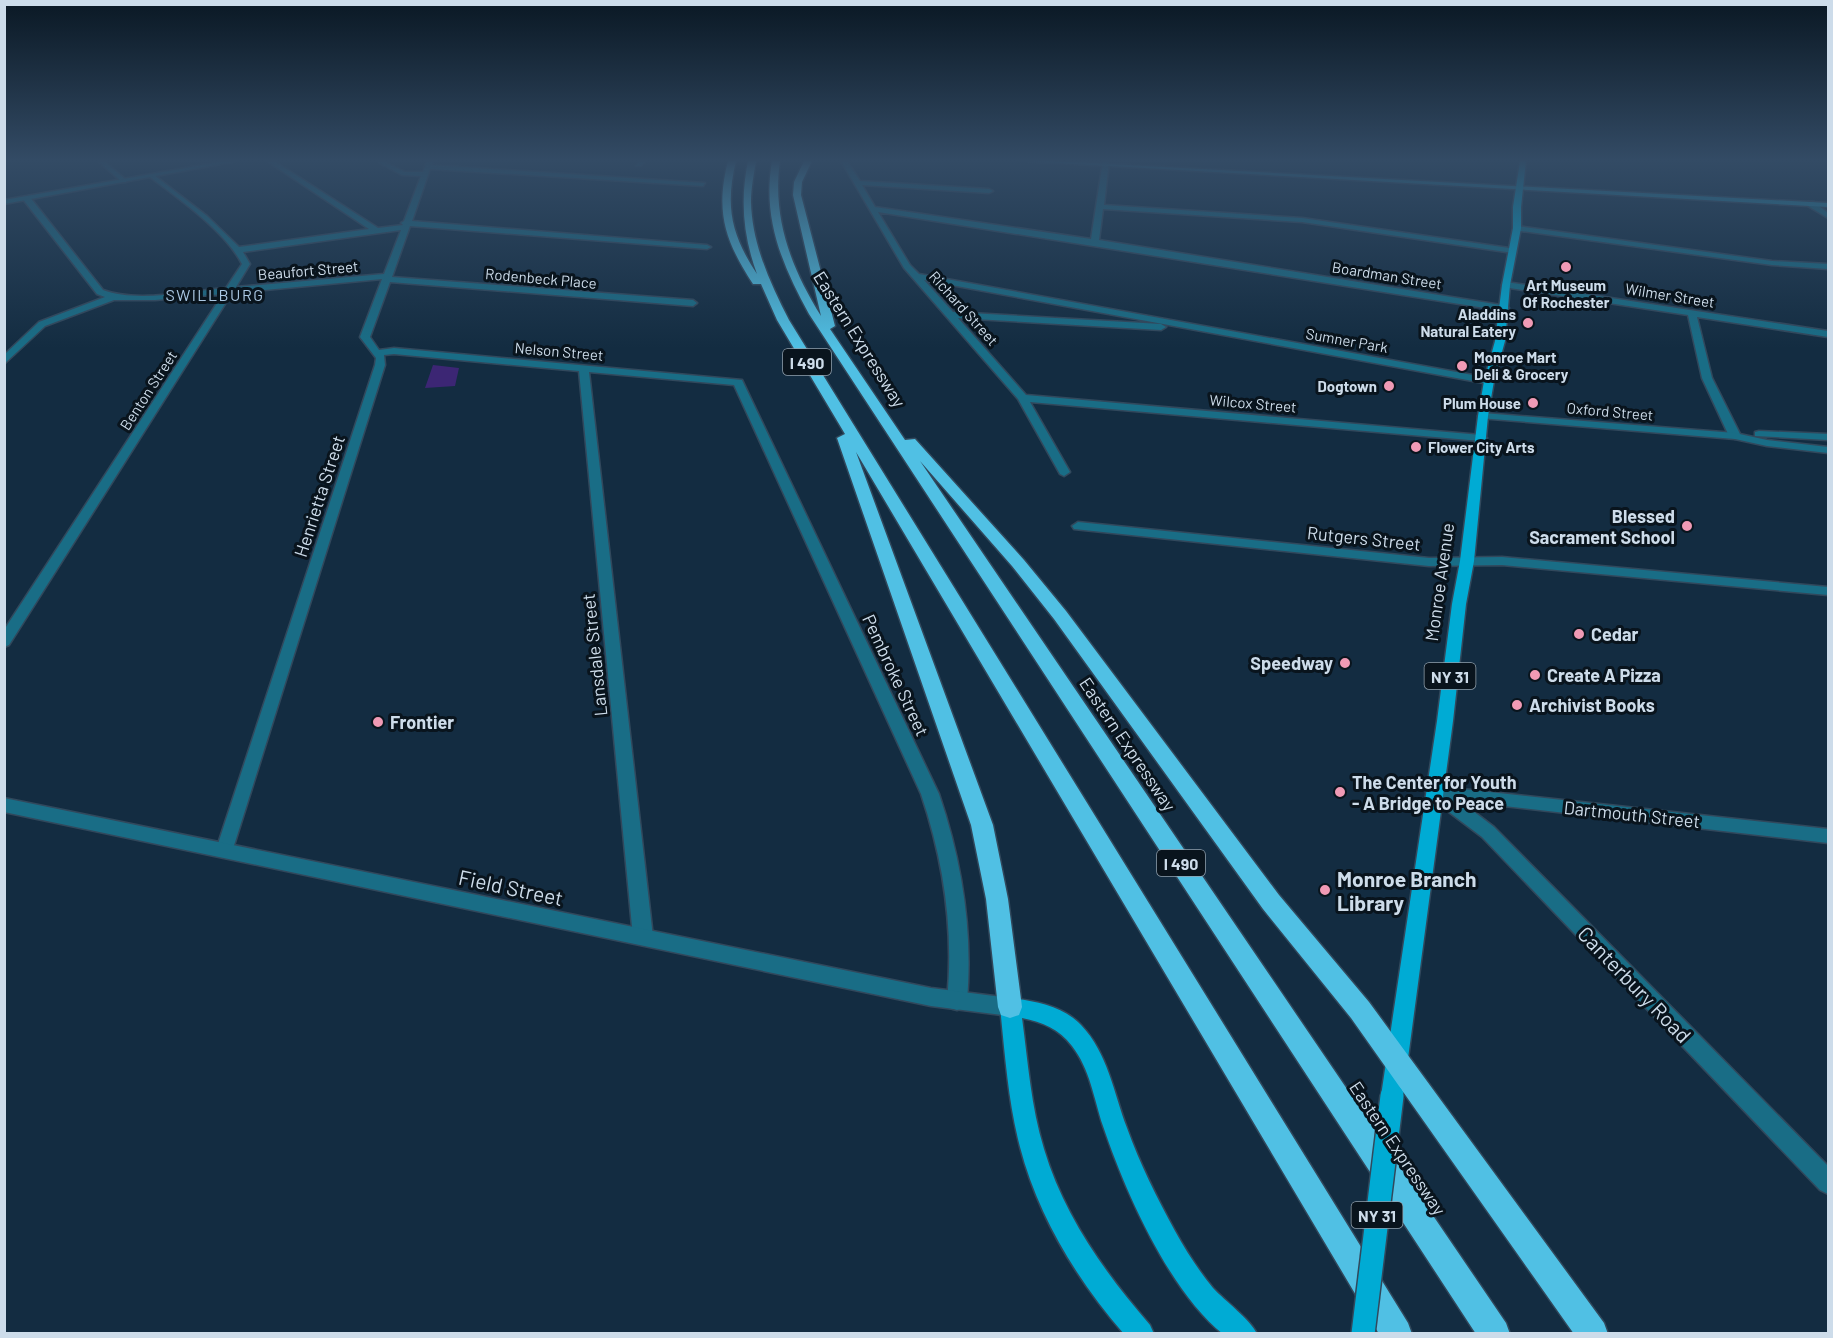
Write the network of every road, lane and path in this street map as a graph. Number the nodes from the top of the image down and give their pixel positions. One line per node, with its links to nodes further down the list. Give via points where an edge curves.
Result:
1 (46, 223): 25 (street, via 100,292)
2 (209, 223): 18 (street)
3 (366, 223): 15 (street)
4 (727, 223): 30 (highway, via 746,266)
5 (749, 223): 30 (highway, I 490, via 761,273)
6 (776, 223): 33 (highway, Eastern Expressway / I 490, via 783,251 803,294)
7 (803, 223): 33 (highway)
8 (883, 223): 21 (street, Richard Street)
9 (971, 223): 16 (street, Boardman Street)
10 (1098, 223): 16 (street)
11 (1331, 223): 19 (street)
12 (1517, 223): 14 (main road, Monroe Avenue / NY 31)
13 (404, 225): 15 (street); 17 (street); 22 (street, Henrietta Street)
14 (1517, 228): 19 (main road, Monroe Avenue / NY 31); 20 (street)
15 (377, 231): 18 (street)
16 (1095, 242): 27 (street, Boardman Street)
17 (707, 247)
18 (237, 250): 24 (street, Benton Street, via 246,264)
19 (1513, 251): 23 (main road, Monroe Avenue / NY 31)
20 (1828, 267)
21 (915, 276): 29 (street, Richard Street); 31 (street, Sumner Park)
22 (387, 277): 24 (street, Beaufort Street); 26 (street, Rodenbeck Place); 34 (street, Henrietta Street, via 365,337)
23 (1506, 285): 27 (main road, Monroe Avenue / NY 31); 28 (street, Wilmer Street)
24 (230, 290): 25 (street, Beaufort Street); 51 (street, Benton Street)
25 (113, 297): 35 (street, via 42,324)
26 (693, 303)
27 (1504, 308): 37 (main road, Monroe Avenue / NY 31)
28 (1692, 313): 32 (street, Wilmer Street); 43 (street, via 1707,378)
29 (951, 315): 31 (street, Sumner Park); 40 (street, Richard Street)
30 (783, 320): 41 (highway, I 490)
31 (1200, 327): 37 (street, Sumner Park)
32 (1828, 334)
33 (834, 345): 39 (highway, Eastern Expressway / I 490)
34 (377, 353): 36 (street, Nelson Street, via 394,351); 55 (street, Henrietta Street, via 380,365)
35 (4, 361)
36 (584, 369): 38 (street, Nelson Street); 56 (street, Lansdale Street)
37 (1489, 381): 42 (main road, Monroe Avenue / NY 31)
38 (738, 382): 57 (street, Pembroke Street, via 938,818 950,860 960,943)
39 (867, 393): 59 (highway, via 1050,601 1271,902 1360,1010); 65 (highway, Eastern Expressway / I 490)
40 (1023, 398): 45 (street, Wilcox Street); 47 (street, Richard Street)
41 (832, 403): 58 (highway, via 982,825 994,877); 64 (highway, I 490)
42 (1483, 416): 43 (street, Oxford Street); 45 (main road, Monroe Avenue / NY 31)
43 (1735, 436): 44 (street, Oxford Street); 46 (street, Oxford Street)
44 (1828, 437)
45 (1481, 438): 49 (main road, Monroe Avenue / NY 31)
46 (1828, 450)
47 (1064, 472)
48 (1078, 526): 49 (street, Rutgers Street, via 1429,562)
49 (1467, 561): 50 (street, Rutgers Street); 52 (main road, Monroe Avenue / NY 31)
50 (1828, 591)
51 (4, 642)
52 (1435, 792): 54 (street, Dartmouth Street); 59 (main road, Monroe Avenue / NY 31); 60 (street, Canterbury Road, via 1488,832)
53 (4, 805): 55 (street, Field Street)
54 (1828, 836)
55 (225, 850): 56 (street, Field Street)
56 (643, 937): 57 (street, Field Street)
57 (957, 1001): 58 (street, Field Street)
58 (1010, 1007): 61 (main road, via 1028,1128 1050,1198 1093,1272); 62 (main road, via 1063,1022 1079,1038 1091,1058 1123,1146 1169,1243 1203,1296)
59 (1396, 1061): 63 (main road, Monroe Avenue / NY 31, bridge); 66 (highway)
60 (1828, 1182)
61 (1141, 1334)
62 (1244, 1334)
63 (1363, 1334)
64 (1396, 1334)
65 (1496, 1334)
66 (1593, 1334)

